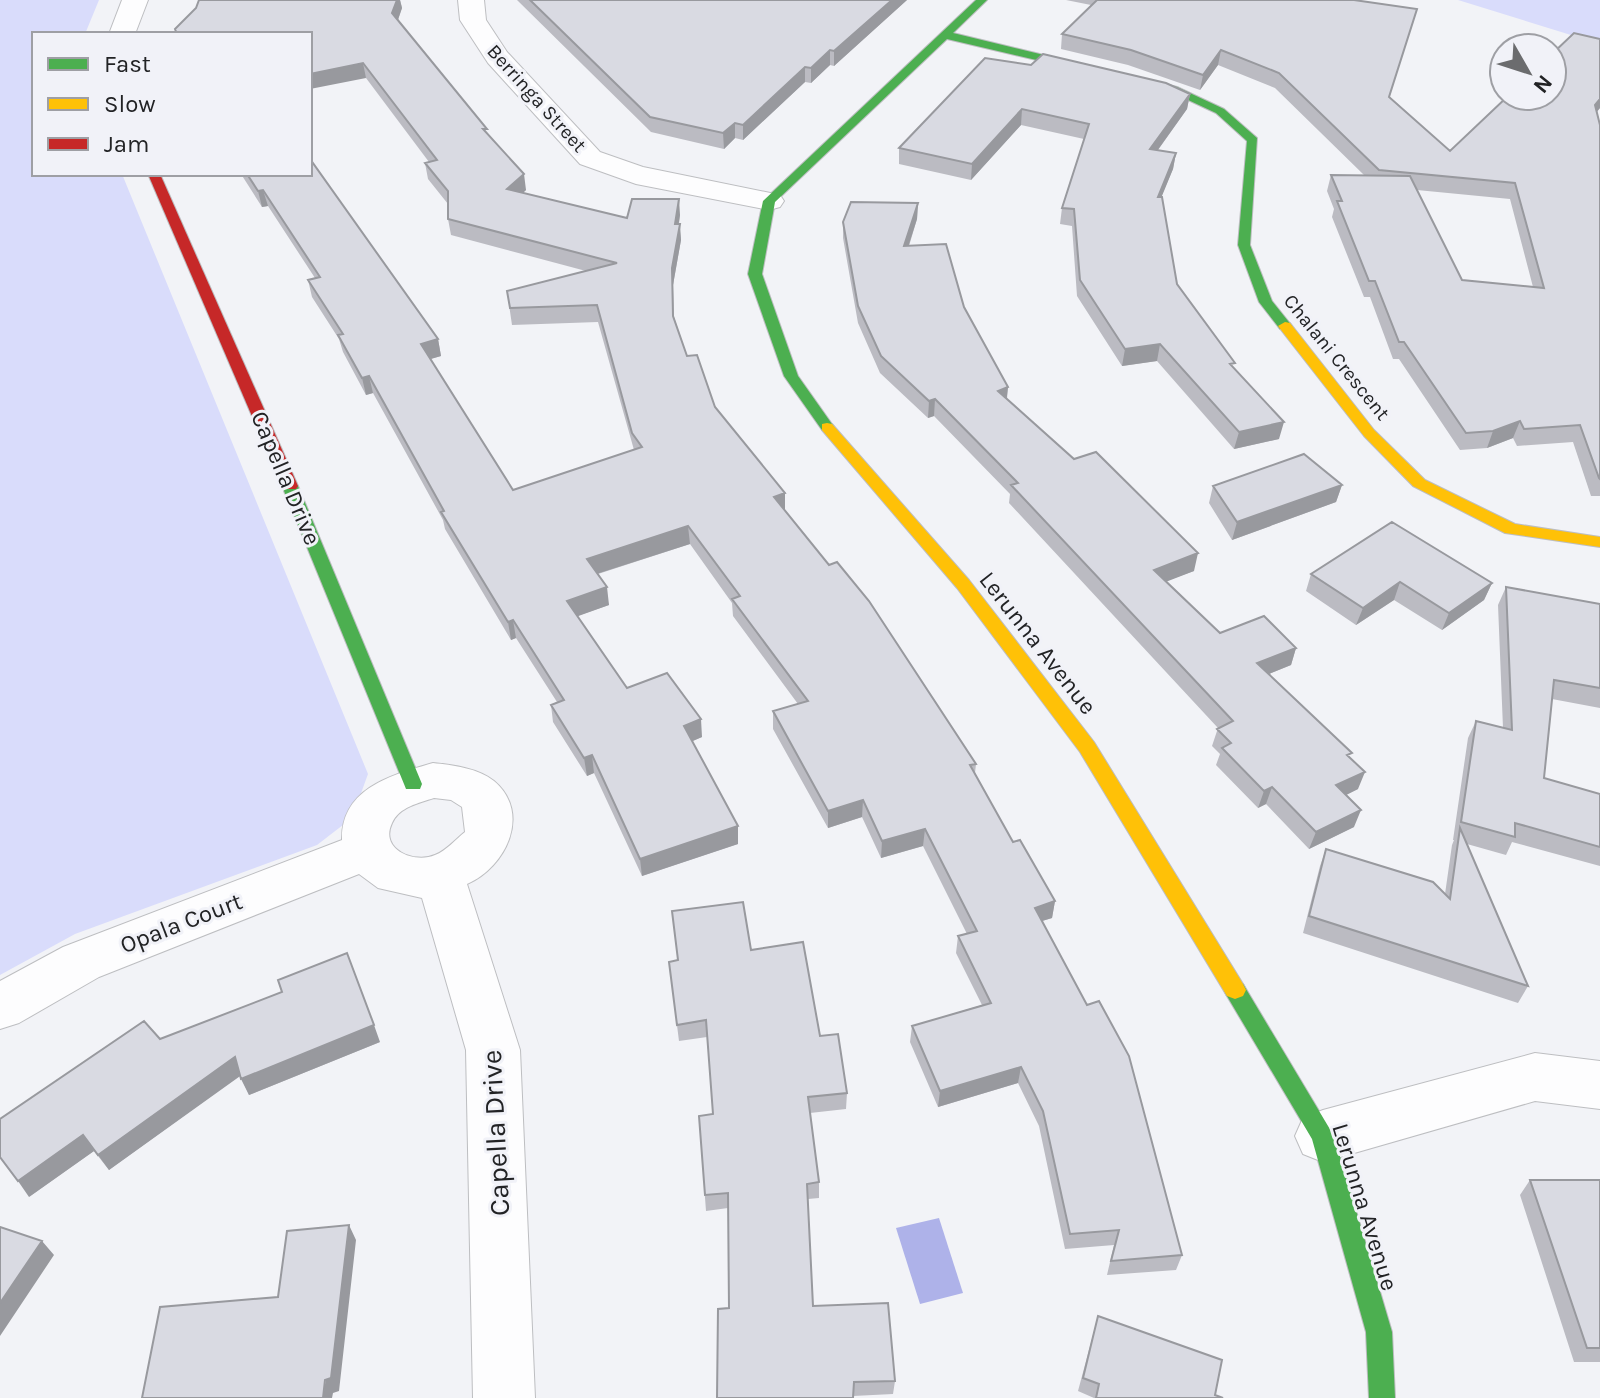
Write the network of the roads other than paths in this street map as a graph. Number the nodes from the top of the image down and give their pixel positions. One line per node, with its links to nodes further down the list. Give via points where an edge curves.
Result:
1 (135, 0): 4 (street)
2 (471, 0): 7 (street, Berringa Street, via 473,20 497,57 590,158 636,175)
3 (982, 0): 5 (street)
4 (123, 32)
5 (946, 35): 7 (street); 8 (street, Chalani Crescent, via 1173,89 1220,111 1253,140 1244,245 1266,302 1369,433 1419,483 1511,529)
6 (155, 176): 9 (street, Capella Drive)
7 (769, 201): 14 (street, Lerunna Avenue, via 755,274 791,376 811,409 963,584 1087,747)
8 (1600, 542)
9 (413, 784): 10 (street, via 378,804 363,835); 11 (street, via 452,782 482,797 489,810 487,840 459,866)
10 (366, 851): 11 (street, via 374,863 403,877); 12 (street, Opala Court, via 81,962)
11 (440, 875): 15 (street, Capella Drive, via 493,1050)
12 (0, 1007)
13 (1600, 1085): 14 (street, via 1535,1077)
14 (1323, 1136): 16 (street, Lerunna Avenue, via 1379,1332)
15 (504, 1398)
16 (1382, 1398)

